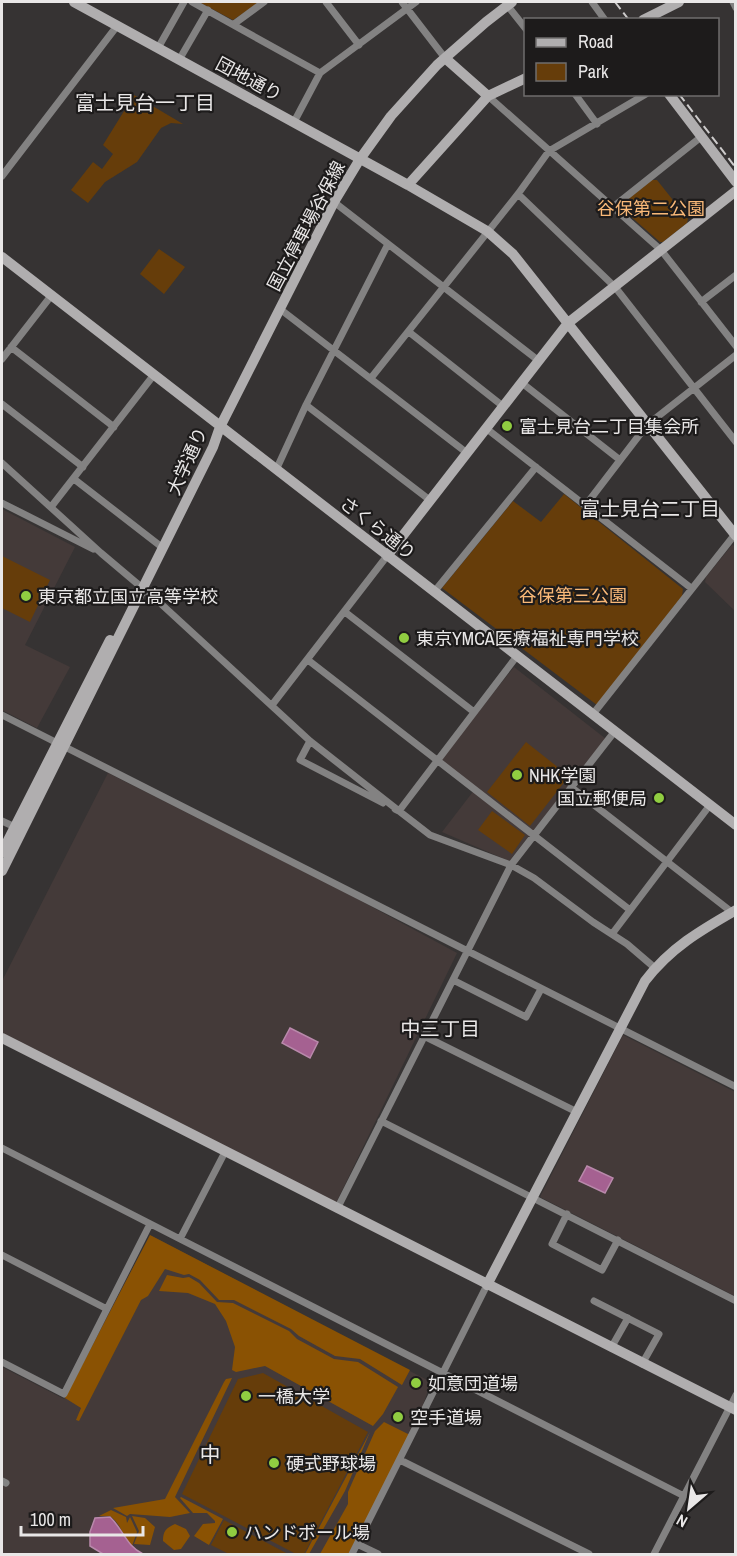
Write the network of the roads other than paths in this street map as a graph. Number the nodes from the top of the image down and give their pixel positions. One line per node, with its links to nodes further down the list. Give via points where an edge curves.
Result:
1 (74, 2): 18 (street, 団地通り)
2 (184, 2): 21 (street)
3 (192, 2): 14 (street)
4 (264, 2): 17 (street)
5 (326, 2): 20 (street)
6 (402, 2): 12 (street)
7 (416, 2): 12 (street)
8 (592, 2): 15 (street)
9 (679, 2): 16 (street)
10 (733, 2): 13 (street)
11 (510, 3): 19 (street); 22 (street, 国立停車場谷保線)
12 (407, 8): 20 (street); 22 (street)
13 (735, 8)
14 (208, 10): 17 (street); 23 (street)
15 (604, 18)
16 (647, 18)
17 (234, 24): 24 (street)
18 (117, 26): 21 (street, 団地通り); 35 (street)
19 (524, 27)
20 (359, 45): 24 (street)
21 (158, 48): 23 (street, 団地通り)
22 (445, 58): 26 (street); 34 (street, 国立停車場谷保線, via 391,116)
23 (179, 60): 30 (street, 団地通り)
24 (321, 73): 30 (street)
25 (524, 78): 26 (street)
26 (488, 96): 33 (street); 37 (street)
27 (576, 96): 31 (street)
28 (643, 96): 31 (street)
29 (670, 96): 32 (street)
30 (294, 122): 34 (street, 団地通り)
31 (597, 124): 33 (street)
32 (701, 137): 36 (street); 41 (street)
33 (549, 150): 39 (street); 41 (street)
34 (360, 159): 37 (street, 団地通り); 40 (street, 国立停車場谷保線)
35 (2, 176)
36 (735, 182)
37 (408, 185): 42 (street, 団地通り)
38 (735, 191): 44 (street)
39 (518, 194): 42 (street); 48 (street)
40 (334, 202): 43 (street); 51 (street, 国立停車場谷保線)
41 (613, 207): 44 (street)
42 (487, 231): 47 (street); 52 (street, 団地通り, via 513,254)
43 (388, 244): 47 (street); 56 (street)
44 (661, 250): 48 (street); 50 (street)
45 (2, 257): 49 (street, さくら通り)
46 (735, 275): 50 (street)
47 (443, 287): 53 (street); 59 (street)
48 (615, 287): 52 (street); 63 (street)
49 (51, 296): 55 (street); 60 (street, さくら通り)
50 (701, 302): 54 (street)
51 (280, 309): 56 (street); 69 (street, 国立停車場谷保線)
52 (568, 323): 59 (street); 67 (street, 団地通り)
53 (409, 332): 61 (street); 66 (street)
54 (735, 346)
55 (11, 347): 58 (street); 68 (street)
56 (333, 350): 61 (street); 65 (street)
57 (735, 355): 63 (street)
58 (2, 359)
59 (539, 361): 62 (street)
60 (153, 376): 68 (street); 69 (street, さくら通り)
61 (371, 378): 72 (street)
62 (522, 383): 66 (street); 73 (street)
63 (693, 389): 67 (street); 71 (street)
64 (2, 404): 75 (street)
65 (306, 405): 77 (street); 79 (street)
66 (504, 407): 70 (street)
67 (647, 425): 73 (street); 83 (street, 団地通り)
68 (114, 427): 75 (street)
69 (220, 427): 77 (street, さくら通り); 84 (street, 大学通り)
70 (487, 429): 72 (street); 76 (street)
71 (735, 442)
72 (467, 453): 79 (street)
73 (620, 460): 81 (street)
74 (2, 463): 82 (street)
75 (83, 466): 78 (street)
76 (536, 467): 81 (street); 89 (street)
77 (276, 470): 86 (street, さくら通り)
78 (74, 479): 82 (street); 84 (street)
79 (430, 501): 86 (street)
80 (2, 503): 85 (street)
81 (585, 506): 88 (street)
82 (51, 507): 85 (street)
83 (735, 534): 88 (street)
84 (161, 546): 87 (street, 大学通り)
85 (101, 553): 87 (street)
86 (387, 556): 89 (street, さくら通り); 90 (street)
87 (140, 587): 93 (street); 99 (street, 大学通り)
88 (691, 588): 95 (street)
89 (434, 592): 91 (street, さくら通り)
90 (345, 612): 92 (street); 94 (street)
91 (517, 656): 94 (street); 95 (street, さくら通り)
92 (308, 660): 93 (street); 100 (street)
93 (272, 705): 98 (street)
94 (474, 712): 100 (street)
95 (593, 714): 97 (street, さくら通り)
96 (2, 715): 99 (street)
97 (615, 731): 101 (street); 102 (street, さくら通り)
98 (310, 741): 103 (street); 103 (street, via 300,760)
99 (61, 745): 106 (street, 大学通り); 115 (street)
100 (437, 760): 103 (street); 107 (street)
101 (571, 787): 107 (street); 109 (street)
102 (710, 806): 105 (street, さくら通り); 109 (street)
103 (399, 811): 110 (street, via 430,835)
104 (2, 820): 106 (street)
105 (735, 825)
106 (18, 829): 108 (street, 大学通り); 111 (street, 大学通り)
107 (534, 835): 110 (street); 112 (street)
108 (2, 852)
109 (668, 861): 112 (street); 113 (street)
110 (510, 865): 114 (street); 115 (street)
111 (2, 871)
112 (630, 910): 114 (street)
113 (734, 912): 116 (street, via 681,943)
114 (612, 934): 116 (street)
115 (468, 951): 117 (street); 118 (street)
116 (654, 968): 119 (street)
117 (453, 980): 118 (street, via 526,1017); 120 (street)
118 (541, 989): 119 (street)
119 (619, 1029): 122 (street); 123 (street)
120 (424, 1036): 123 (street); 124 (street)
121 (2, 1038): 126 (street)
122 (735, 1087)
123 (577, 1112): 127 (street)
124 (381, 1121): 127 (street); 128 (street)
125 (2, 1148): 130 (street)
126 (225, 1152): 128 (street); 131 (street)
127 (533, 1197): 129 (street); 134 (street)
128 (336, 1209): 134 (street)
129 (567, 1214): 132 (street); 132 (street, via 552,1245 602,1270)
130 (150, 1224): 131 (street); 137 (street)
131 (180, 1239): 142 (street)
132 (618, 1240): 135 (street)
133 (2, 1255): 137 (street)
134 (487, 1285): 139 (street); 142 (street)
135 (735, 1300)
136 (594, 1301): 138 (street)
137 (107, 1309): 140 (street, via 64,1394)
138 (628, 1318): 139 (street); 141 (street, via 659,1334)
139 (611, 1348): 141 (street)
140 (2, 1362)
141 (642, 1364): 144 (street)
142 (443, 1372): 145 (street); 146 (street)
143 (735, 1395): 144 (street)
144 (732, 1409): 146 (street)
145 (400, 1461): 147 (street); 150 (street)
146 (684, 1496): 151 (street)
147 (357, 1544): 148 (street); 149 (street)
148 (352, 1554)
149 (378, 1554)
150 (589, 1554)
151 (654, 1554)

